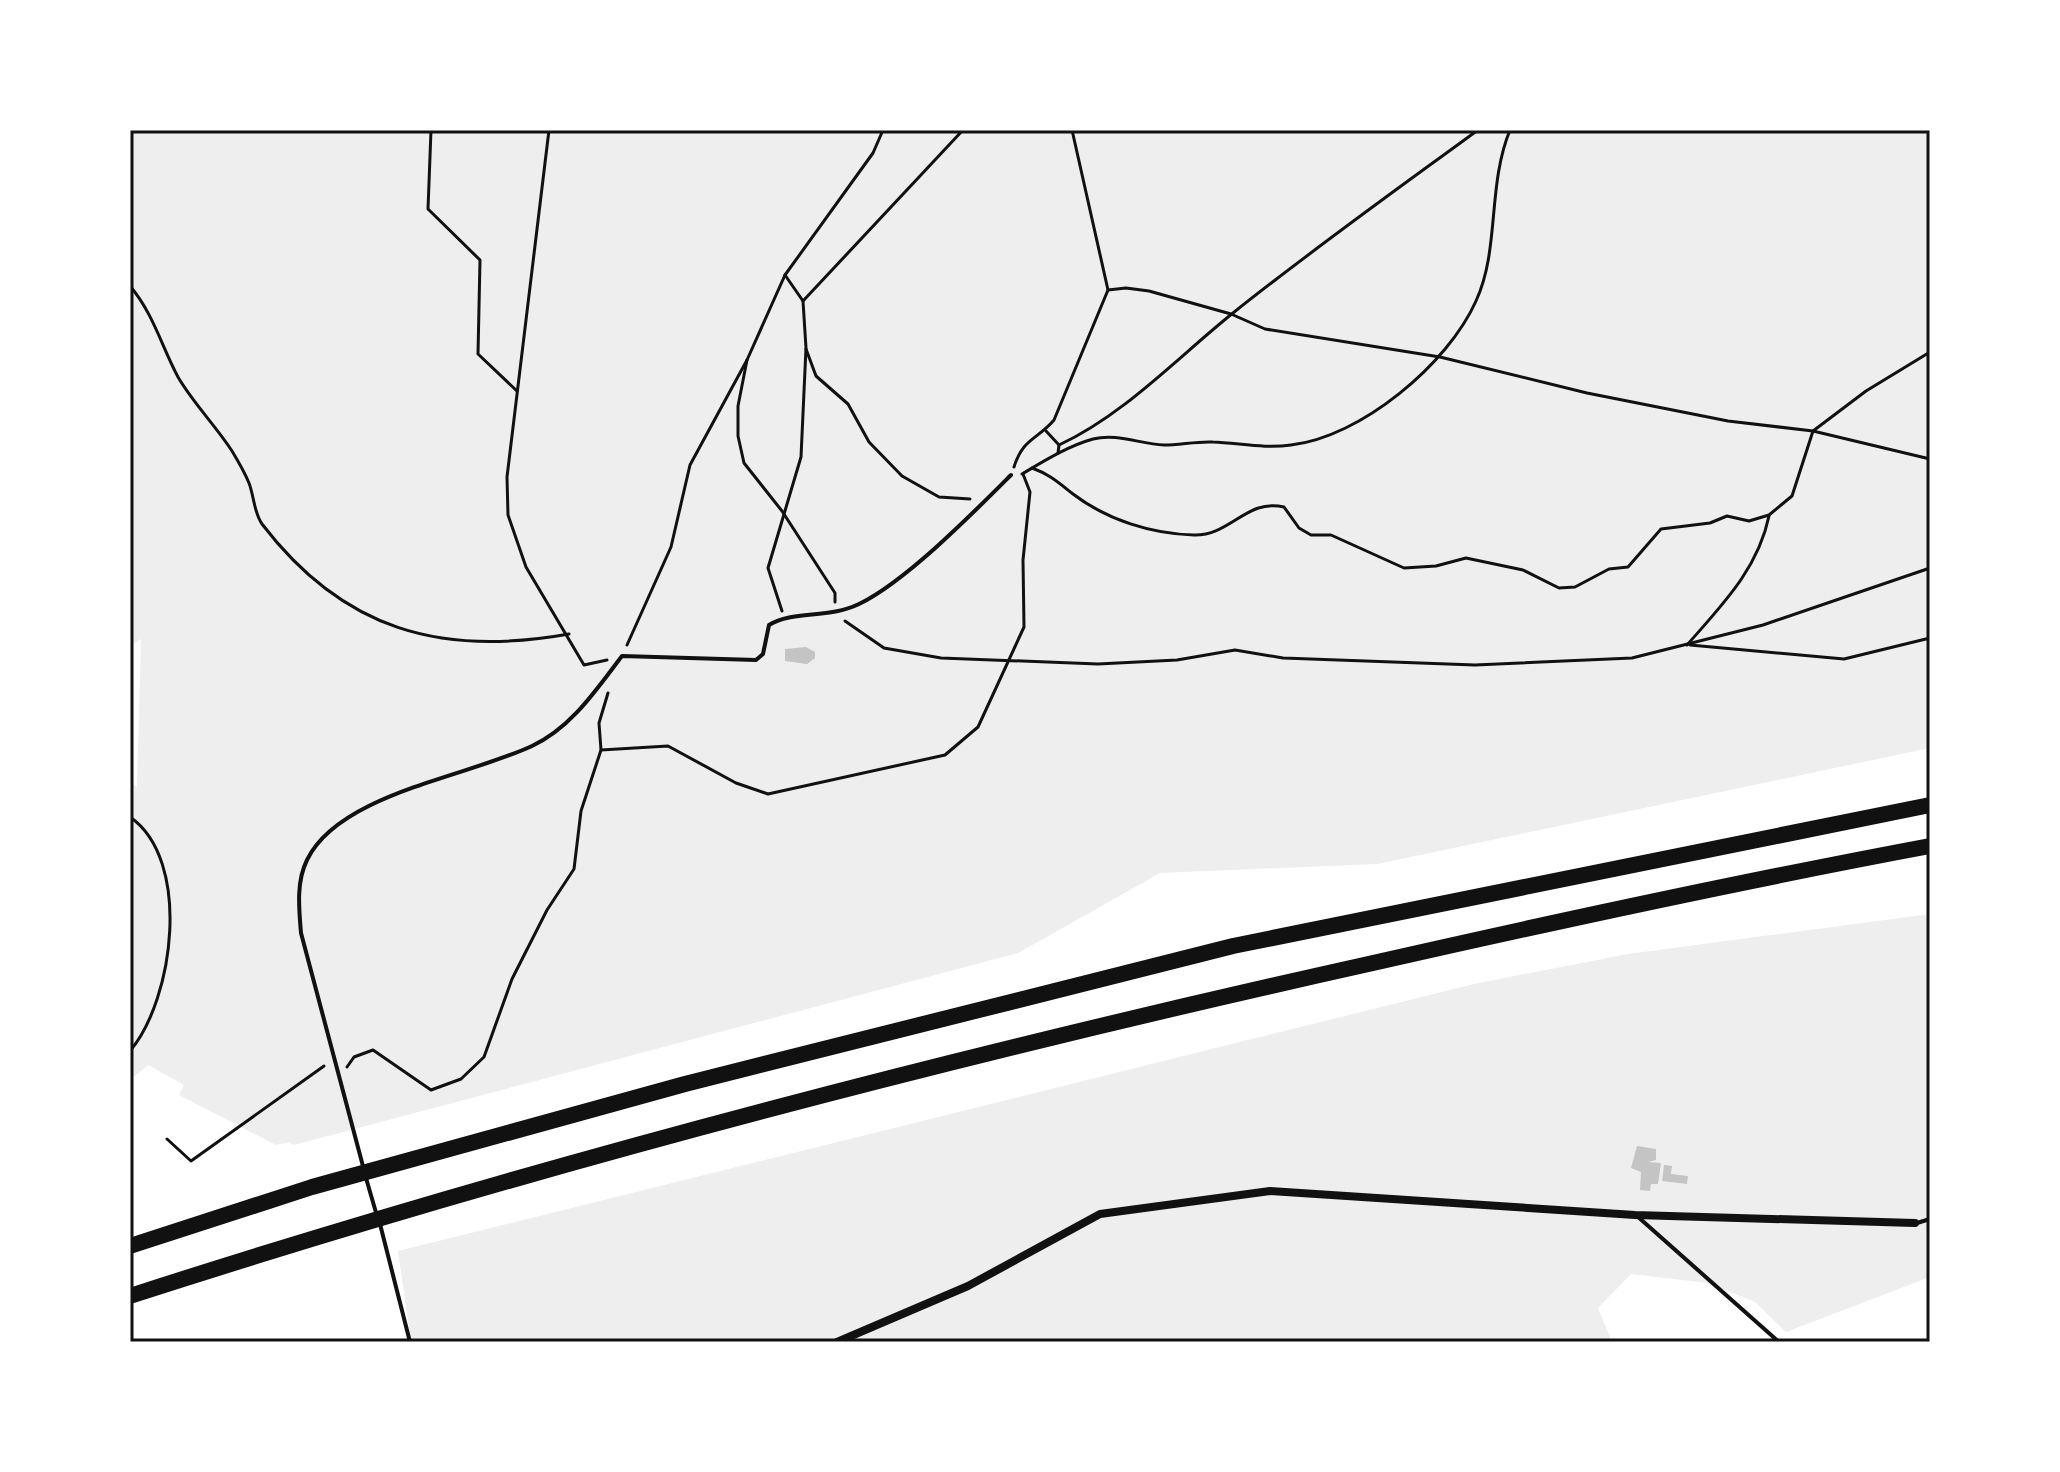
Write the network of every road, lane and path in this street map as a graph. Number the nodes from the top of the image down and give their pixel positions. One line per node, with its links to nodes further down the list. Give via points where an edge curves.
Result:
1 (431, 130): 16 (path, via 428,209 480,260 478,354)
2 (549, 130): 16 (path)
3 (963, 130): 10 (path)
4 (1072, 130): 9 (path)
5 (1478, 130): 11 (path)
6 (1510, 130): 14 (path, via 1494,186 1485,274 1461,329)
7 (785, 275): 10 (path)
8 (130, 286): 31 (path, via 179,378 249,483 259,521 312,580 352,607 411,633 462,643 522,642)
9 (1108, 290): 11 (path, via 1149,291); 17 (path, via 1054,420)
10 (803, 301): 12 (path)
11 (1231, 314): 14 (path, via 1265,329); 19 (path, via 1091,427)
12 (806, 348): 25 (path, via 816,376 848,404 869,442 902,476 939,497); 26 (path, via 801,457)
13 (1930, 352): 18 (path)
14 (1440, 357): 18 (path, via 1713,418); 20 (path, via 1362,418 1294,445 1166,445 1095,438)
15 (747, 360): 26 (path, via 738,406 744,463)
16 (517, 391): 31 (path, via 508,515 526,567)
17 (1045, 430): 19 (path); 24 (path, via 1027,439)
18 (1813, 431): 21 (path); 27 (path, via 1792,496)
19 (1059, 445): 20 (path)
20 (1058, 454): 22 (path)
21 (1930, 459)
22 (1032, 468): 23 (path); 27 (path, via 1131,525 1175,534 1215,534 1256,506 1272,504 1284,507 1311,535 1331,535 1404,568 1466,558 1523,570 1559,588 1628,567 1661,529 1727,516 1749,521)
23 (1023, 474): 24 (path); 35 (path, via 1030,492 1024,627)
24 (1011, 475): 25 (lane)
25 (986, 500): 29 (lane, via 881,589)
26 (782, 511): 29 (path, via 835,593); 30 (path, via 768,568)
27 (1769, 515): 33 (path, via 1763,543 1741,583)
28 (1930, 568): 33 (path)
29 (835, 613): 30 (lane); 35 (path, via 884,648 941,658)
30 (784, 618): 34 (lane, via 769,625 763,654 756,660)
31 (569, 634): 34 (path, via 584,665)
32 (1930, 638): 33 (path, via 1844,659)
33 (1687, 645): 35 (path, via 1632,658 1475,665 1283,658 1235,650 1177,660 1098,664)
34 (622, 656): 41 (lane, via 579,712 534,745 355,810 326,830 306,862 298,898 301,933)
35 (1011, 659): 36 (path, via 978,727 945,755 878,771 768,794 668,746)
36 (601, 750)
37 (1930, 805): 46 (highway, via 1233,946 670,1088 312,1187)
38 (130, 817): 40 (path, via 159,849 172,936 158,1002 145,1034)
39 (1930, 846): 47 (highway, via 1729,883 1129,1017 680,1133 315,1236)
40 (130, 1051)
41 (334, 1059): 42 (path, via 191,1161); 48 (lane)
42 (167, 1139)
43 (1635, 1215): 45 (street); 49 (street, via 1270,1191 1100,1214 968,1286); 50 (lane)
44 (1930, 1219): 45 (lane)
45 (1915, 1223)
46 (130, 1246)
47 (130, 1296)
48 (410, 1342)
49 (837, 1342)
50 (1779, 1342)

